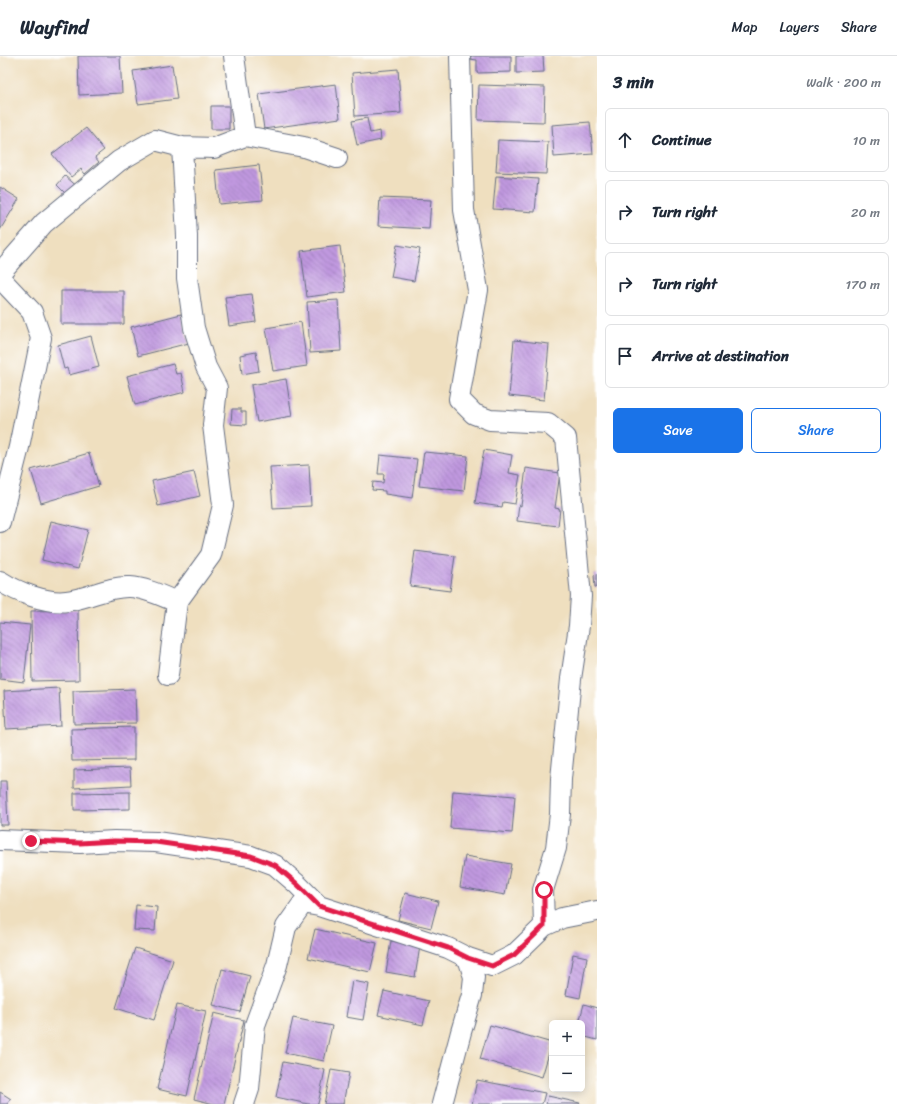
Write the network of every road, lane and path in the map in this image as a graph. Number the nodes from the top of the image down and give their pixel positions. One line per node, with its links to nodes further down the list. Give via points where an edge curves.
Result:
1 (234, 56): 3 (street)
2 (460, 56): 15 (street, via 464,210 478,290 459,399 474,414 490,420 548,423 566,438 567,446 581,596 556,848 544,890)
3 (245, 136): 4 (street, via 214,148); 5 (street, via 304,147)
4 (182, 147): 6 (street, via 155,140 119,161 44,223); 10 (street, via 187,278 194,328 206,367 217,388 213,425 223,505 211,555)
5 (337, 158)
6 (0, 273)
7 (0, 278): 8 (street, via 32,312 41,338 19,447)
8 (0, 522)
9 (3, 588): 10 (street, via 40,598 66,601 128,587 142,588)
10 (177, 602): 11 (street)
11 (168, 675)
12 (0, 840): 13 (street, via 156,842 251,856 275,865)
13 (319, 906): 16 (street, via 448,948); 19 (street, via 302,903 280,925 277,965 255,1025 249,1089)
14 (597, 911): 15 (street, via 562,918)
15 (544, 926): 17 (street, via 514,955)
16 (468, 958): 17 (street); 18 (street)
17 (492, 966): 18 (street, via 485,966)
18 (474, 977): 20 (street, via 472,995)
19 (244, 1104)
20 (442, 1104)

